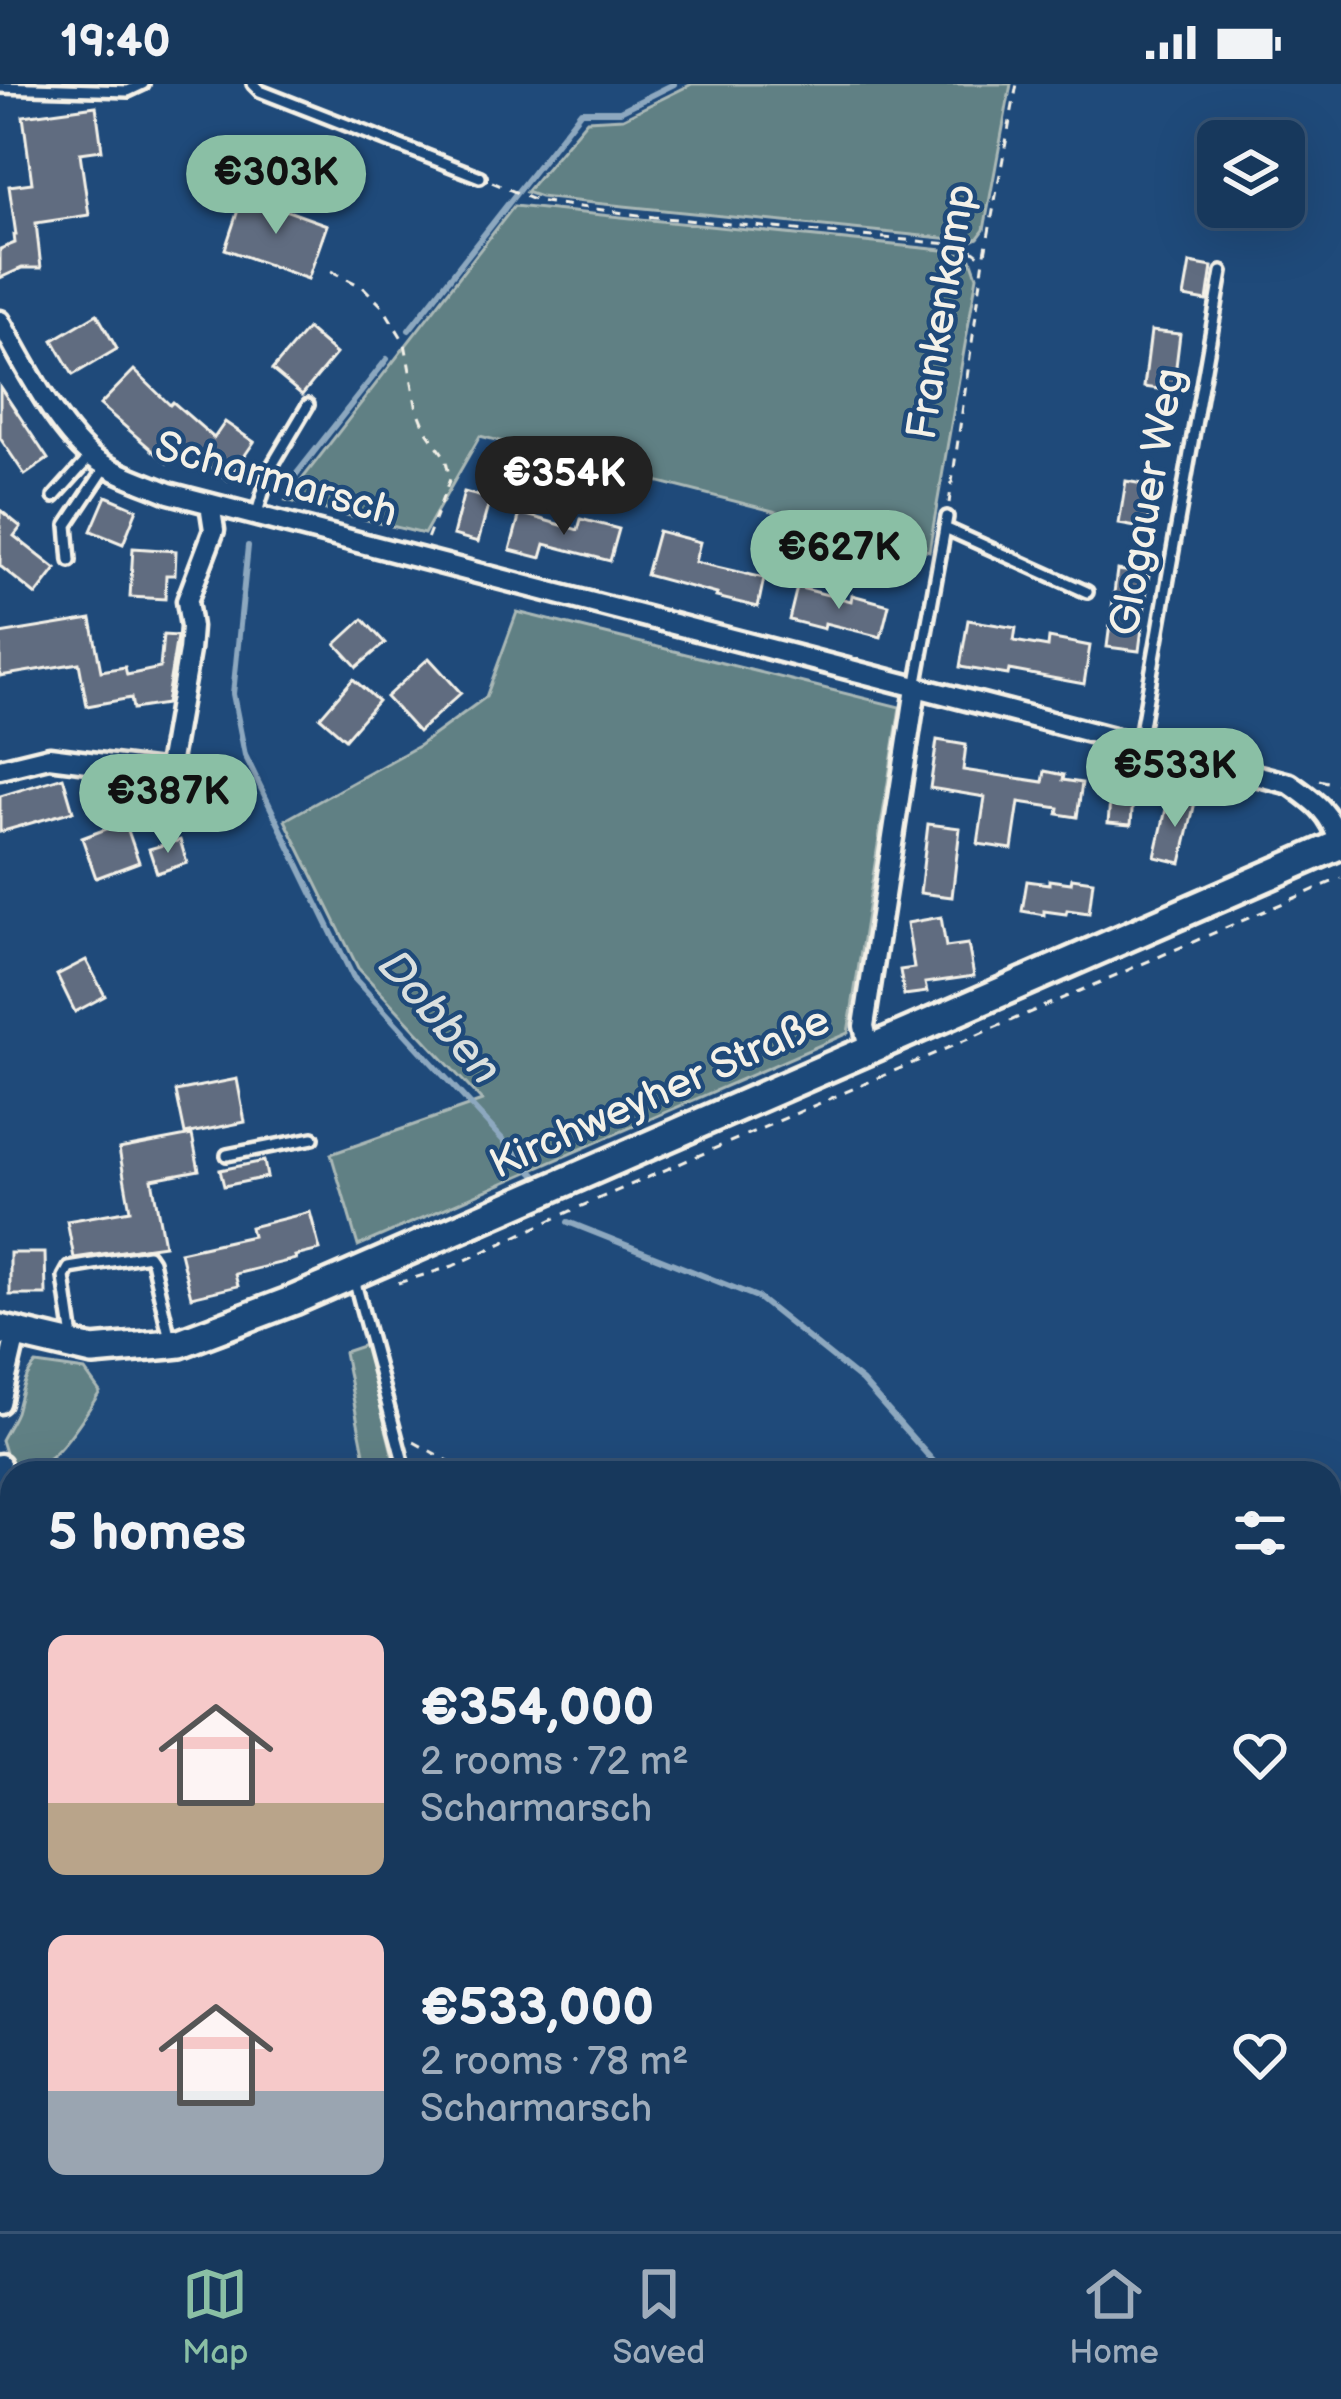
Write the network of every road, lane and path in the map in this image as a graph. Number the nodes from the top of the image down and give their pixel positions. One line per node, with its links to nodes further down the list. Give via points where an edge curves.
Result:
1 (143, 84): 4 (lane, via 128,91)
2 (254, 84): 5 (lane)
3 (1017, 84): 6 (path, Frankenkamp)
4 (0, 87)
5 (481, 177): 6 (path, via 536,201 950,244)
6 (984, 259): 15 (path, Frankenkamp)
7 (331, 272): 16 (path, via 383,307 405,343 426,430 445,457 450,479)
8 (1222, 272): 20 (lane, Glogauer Weg)
9 (0, 321): 11 (street, Scharmarsch, via 50,408)
10 (308, 405): 14 (lane, via 270,469)
11 (99, 461): 12 (lane); 13 (street, Scharmarsch); 17 (lane, via 67,525)
12 (54, 497)
13 (210, 504): 14 (street, Scharmarsch); 21 (street, via 214,530 187,601 189,651 168,772 49,757)
14 (256, 515): 16 (street, Scharmarsch)
15 (946, 522): 18 (lane); 19 (lane)
16 (419, 557): 19 (street, Scharmarsch)
17 (70, 561)
18 (1087, 592)
19 (916, 688): 20 (street, Scharmarsch); 24 (street, via 864,1027)
20 (1139, 743): 22 (street, Scharmarsch, via 1290,784 1335,824)
21 (0, 769)
22 (1341, 844): 24 (main road, Kirchweyher Straße)
23 (1341, 878): 27 (path, via 453,1266 405,1283)
24 (869, 1048): 27 (main road, Kirchweyher Straße)
25 (313, 1138): 26 (lane)
26 (227, 1155)
27 (355, 1283): 29 (main road, Kirchweyher Straße); 32 (lane)
28 (8, 1332): 30 (main road, Kirchweyher Straße); 31 (street)
29 (171, 1344): 30 (main road, Kirchweyher Straße); 30 (lane, via 148,1255 69,1268)
30 (75, 1347)
31 (0, 1403)
32 (397, 1433): 33 (lane); 34 (path)
33 (403, 1461)
34 (448, 1461)

